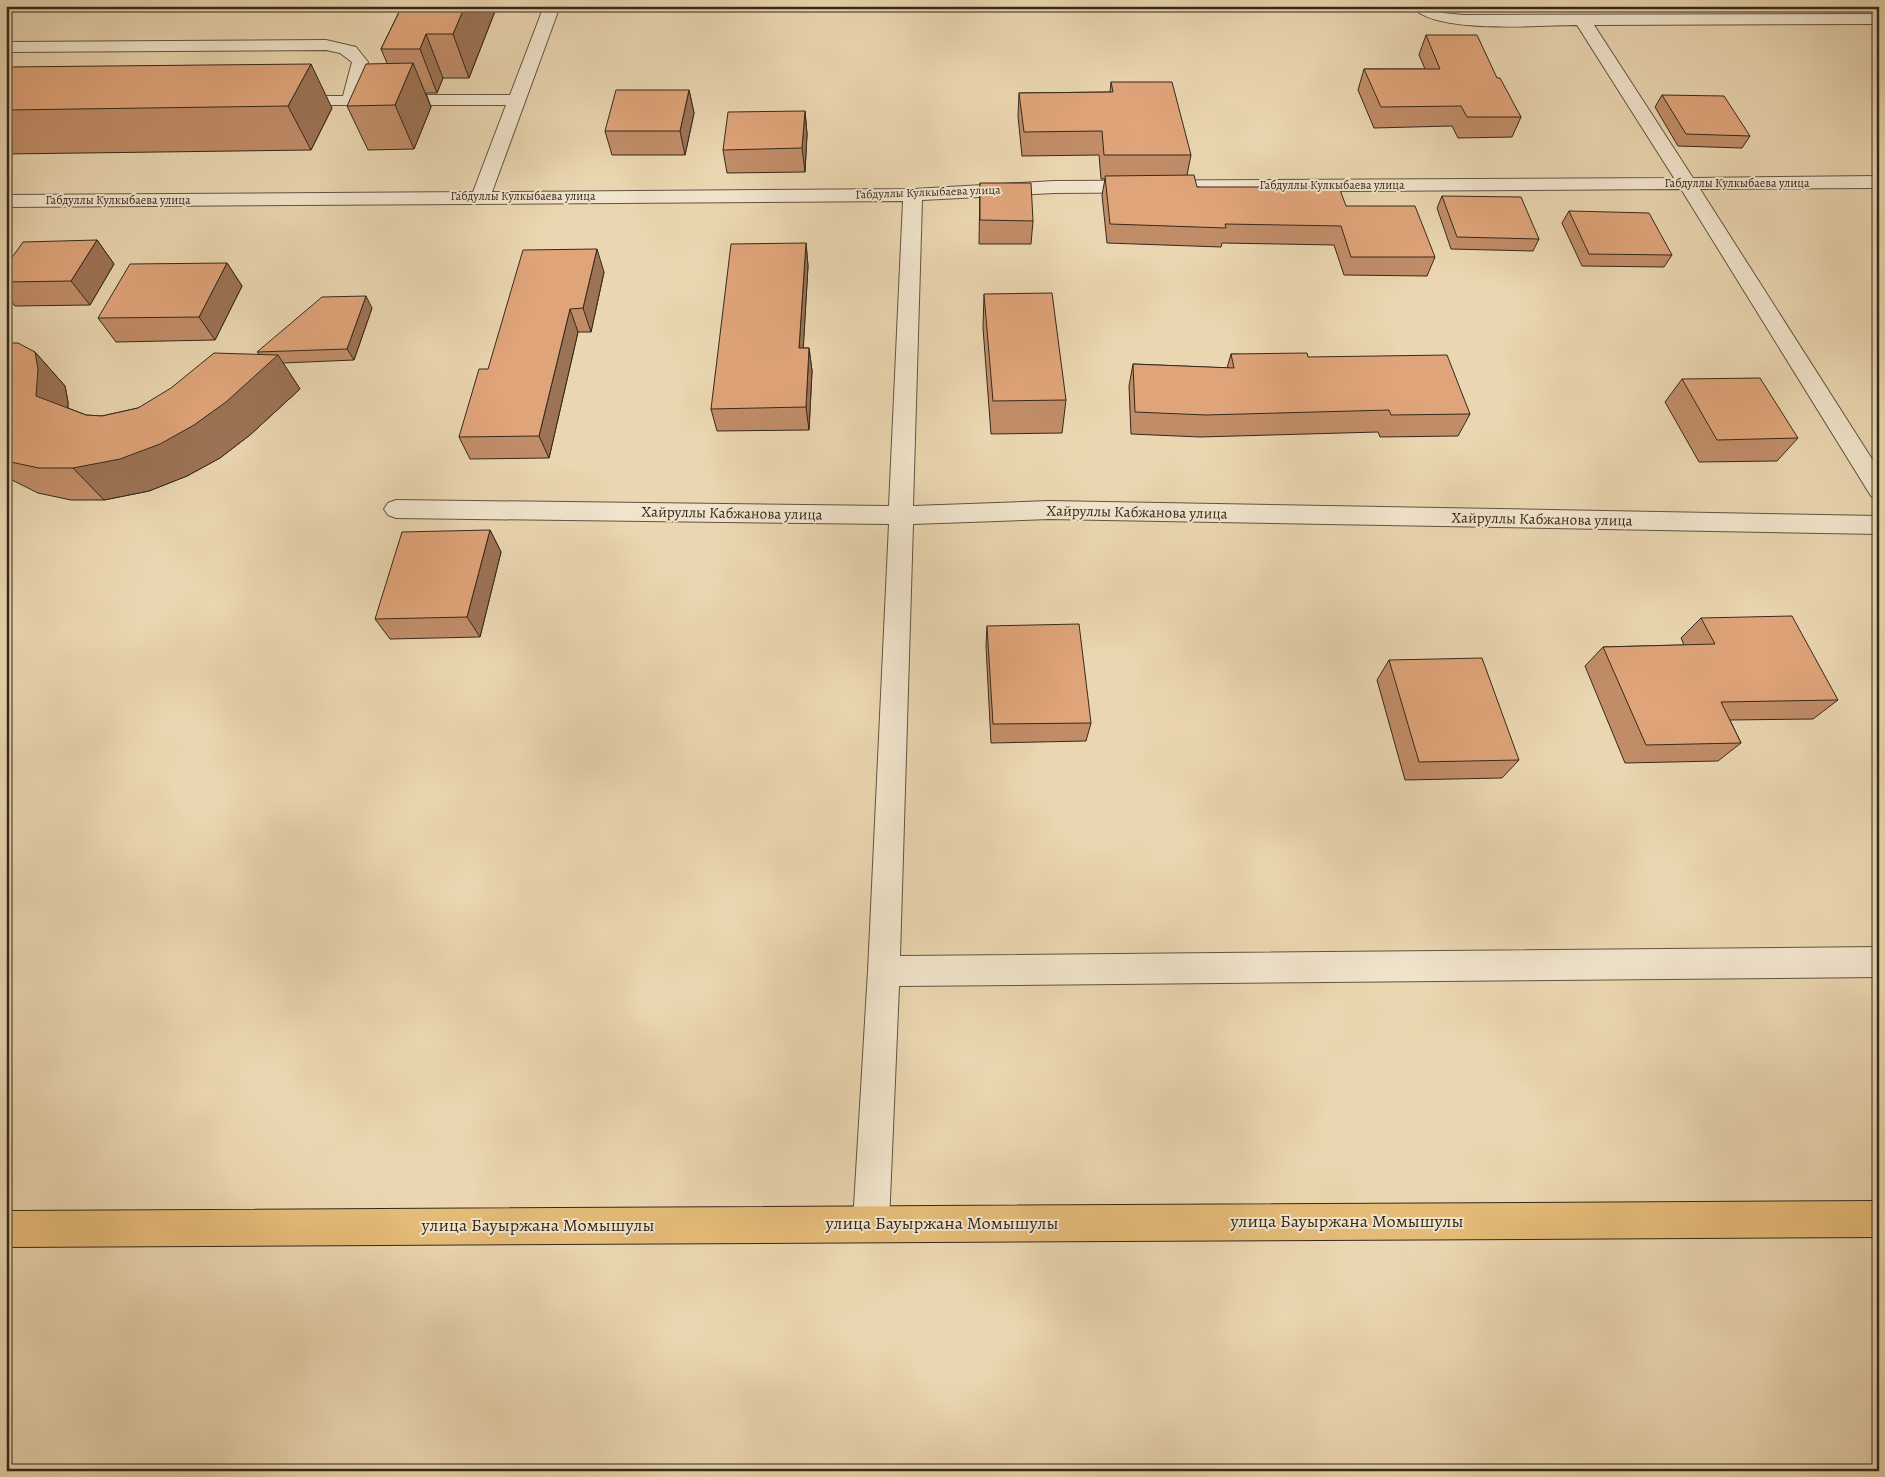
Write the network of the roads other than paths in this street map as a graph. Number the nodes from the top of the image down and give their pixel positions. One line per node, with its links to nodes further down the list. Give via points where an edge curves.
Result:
1 (552, 6): 6 (street)
2 (1420, 6): 4 (street, via 1431,15 1444,19)
3 (1879, 18): 4 (street)
4 (1582, 19): 10 (street)
5 (6, 47): 8 (street, via 343,47 356,54 360,62)
6 (517, 100): 8 (street); 12 (street)
7 (272, 101): 8 (street)
8 (350, 101)
9 (1879, 182): 10 (street, Габдуллы Кулкыбаева улица)
10 (1687, 183): 11 (street, Габдуллы Кулкыбаева улица, via 1054,187); 14 (street)
11 (913, 194): 12 (street, Габдуллы Кулкыбаева улица); 16 (street)
12 (481, 197): 13 (street, Габдуллы Кулкыбаева улица)
13 (6, 200)
14 (1879, 490)
15 (396, 509): 16 (street, Хайруллы Кабжанова улица)
16 (900, 515): 17 (street, Хайруллы Кабжанова улица, via 1050,510); 19 (street)
17 (1879, 524)
18 (1879, 962): 19 (street)
19 (884, 971): 21 (street)
20 (1879, 1219): 21 (main road, улица Бауыржана Момышулы)
21 (871, 1223): 22 (main road, улица Бауыржана Момышулы)
22 (6, 1229)

